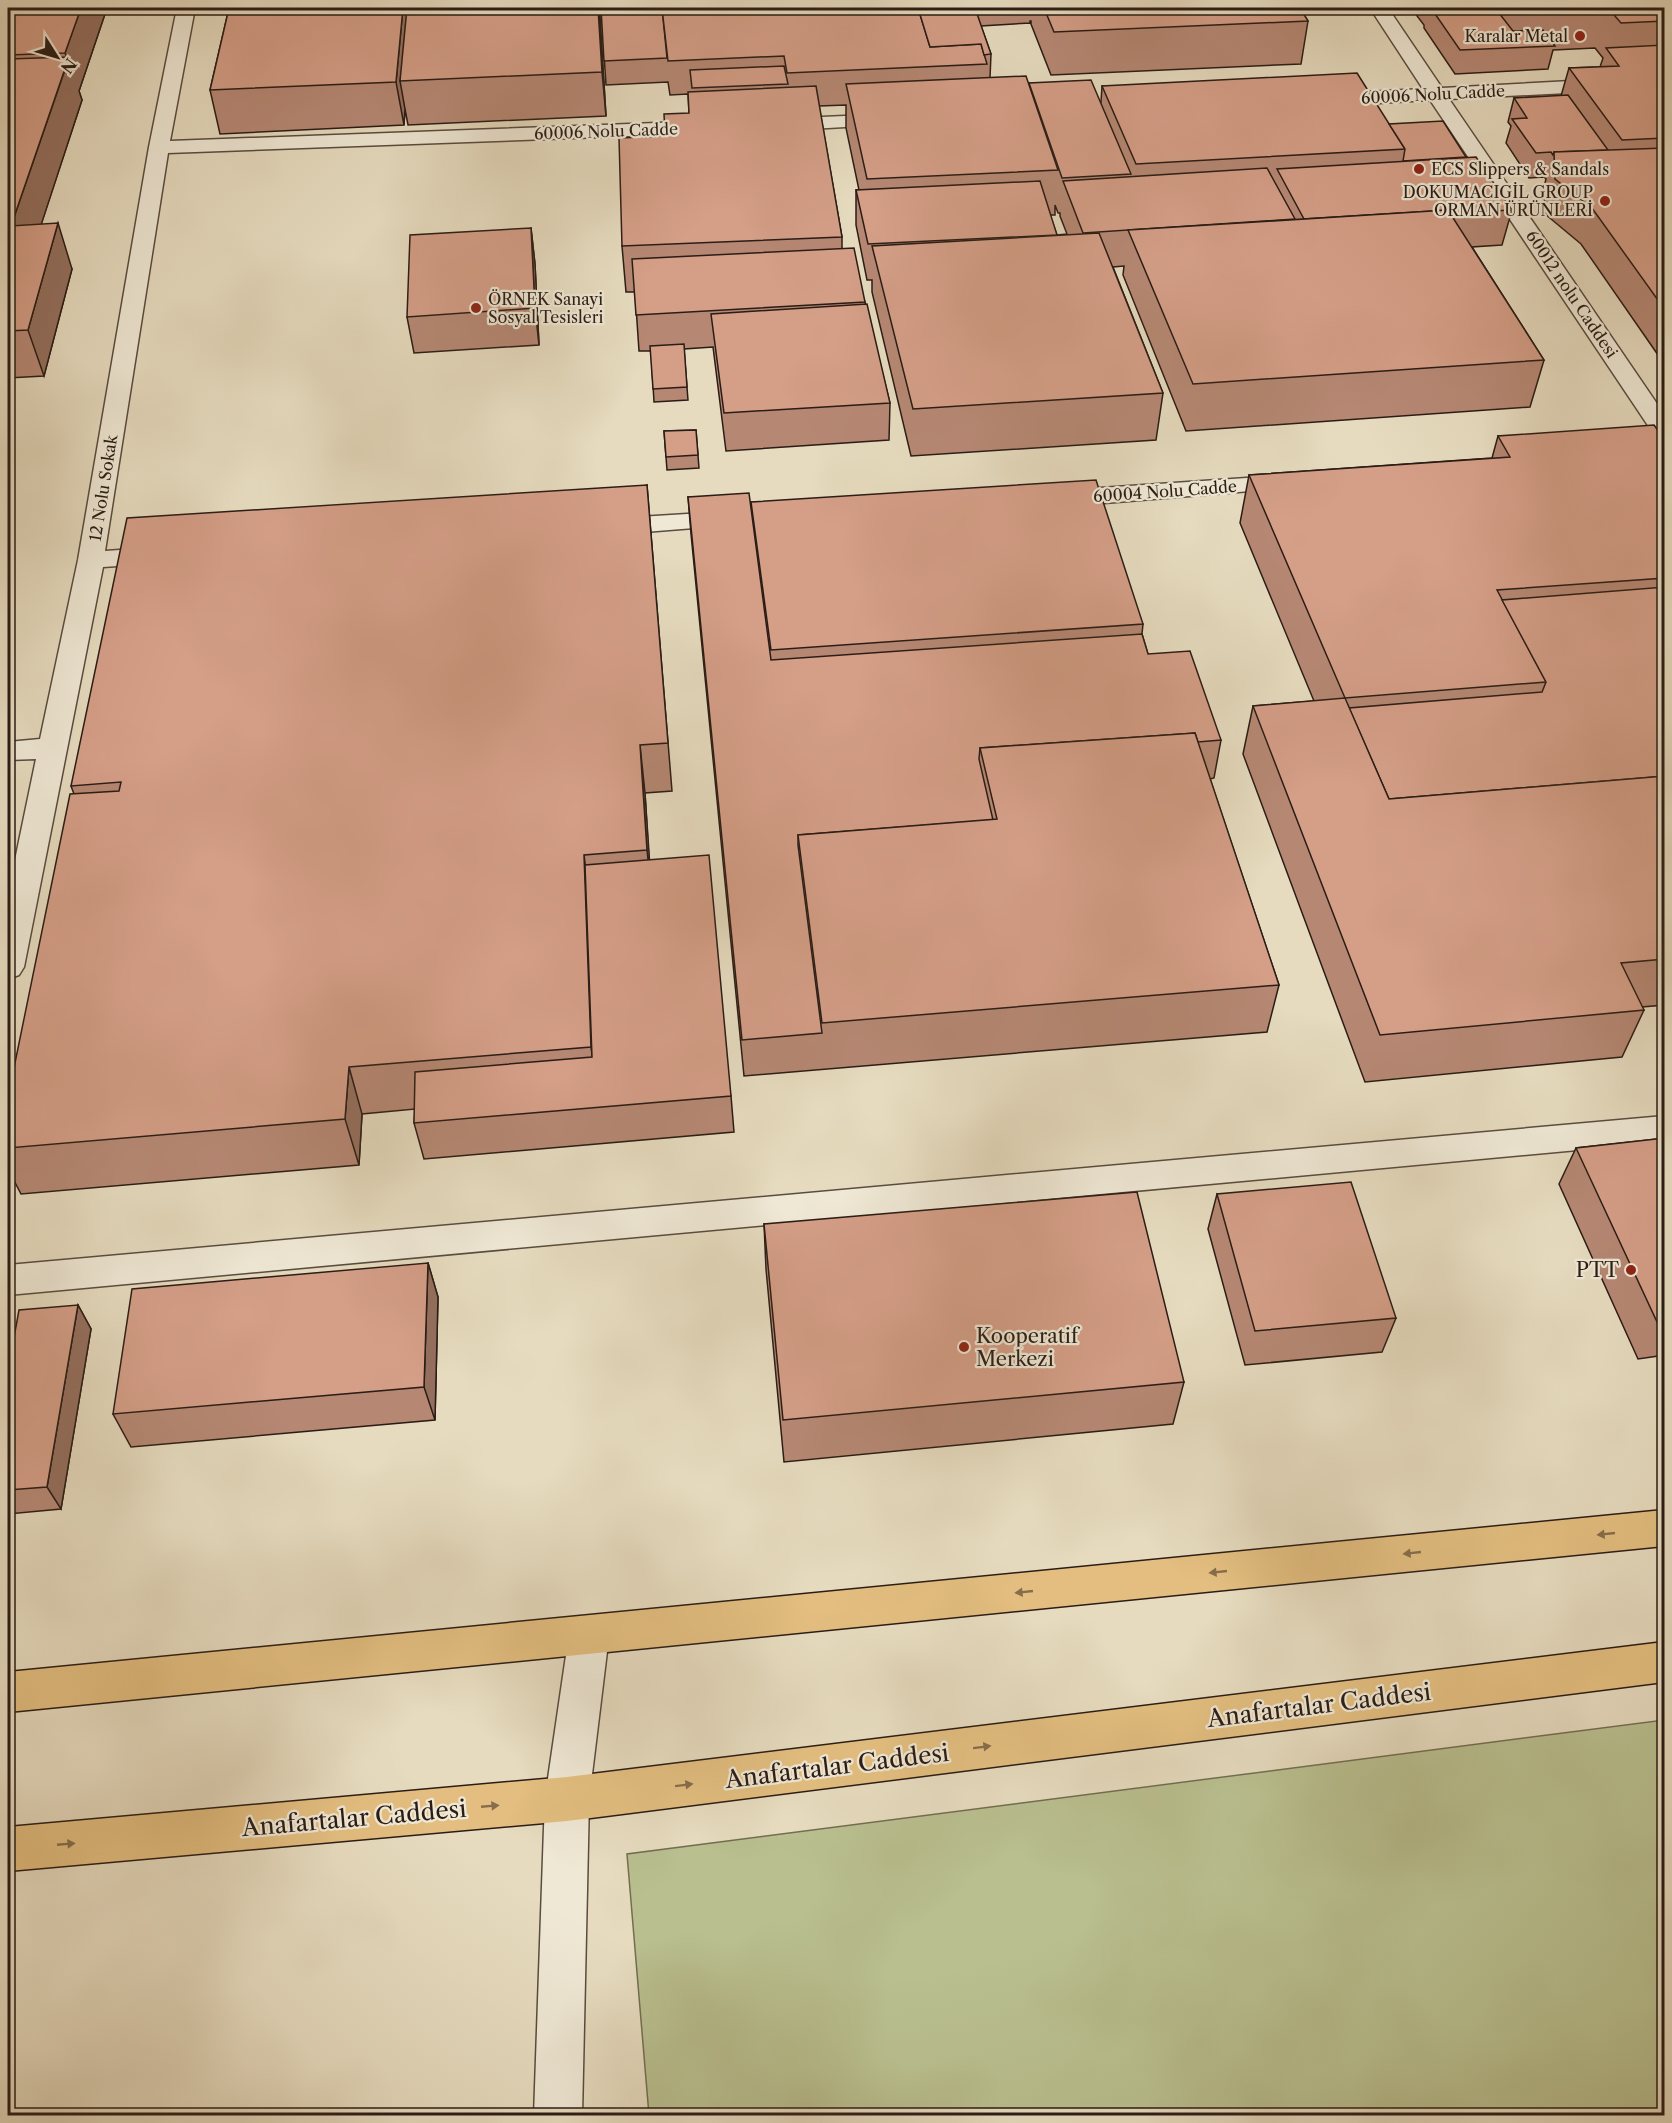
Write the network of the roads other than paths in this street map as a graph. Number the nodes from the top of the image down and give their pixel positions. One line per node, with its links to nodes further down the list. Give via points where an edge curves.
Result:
1 (186, 8): 9 (street, 12 Nolu Sokak)
2 (1379, 8): 4 (street, 60012 nolu Caddesi)
3 (1665, 82): 4 (street, 60006 Nolu Cadde)
4 (1436, 94): 5 (street, 60006 Nolu Cadde); 10 (street, 60012 nolu Caddesi)
5 (1304, 101)
6 (909, 119): 7 (street)
7 (754, 125)
8 (730, 126): 9 (street, 60006 Nolu Cadde)
9 (159, 147): 16 (street, 12 Nolu Sokak)
10 (1665, 431)
11 (1313, 481): 12 (street, 60004 Nolu Cadde)
12 (1030, 500)
13 (757, 518): 14 (street)
14 (578, 529)
15 (186, 554): 16 (street)
16 (91, 560): 17 (street, 12 Nolu Sokak)
17 (52, 748): 18 (street); 19 (street, 12 Nolu Sokak)
18 (8, 751)
19 (8, 967)
20 (1665, 1129): 21 (street)
21 (8, 1280)
22 (1665, 1528): 23 (main road, one-way to 23)
23 (590, 1635): 25 (main road); 26 (street)
24 (1665, 1662): 26 (main road, Anafartalar Caddesi, one-way to 24)
25 (8, 1692)
26 (567, 1799): 27 (main road, Anafartalar Caddesi, one-way to 26); 28 (street)
27 (8, 1849)
28 (558, 2115)

